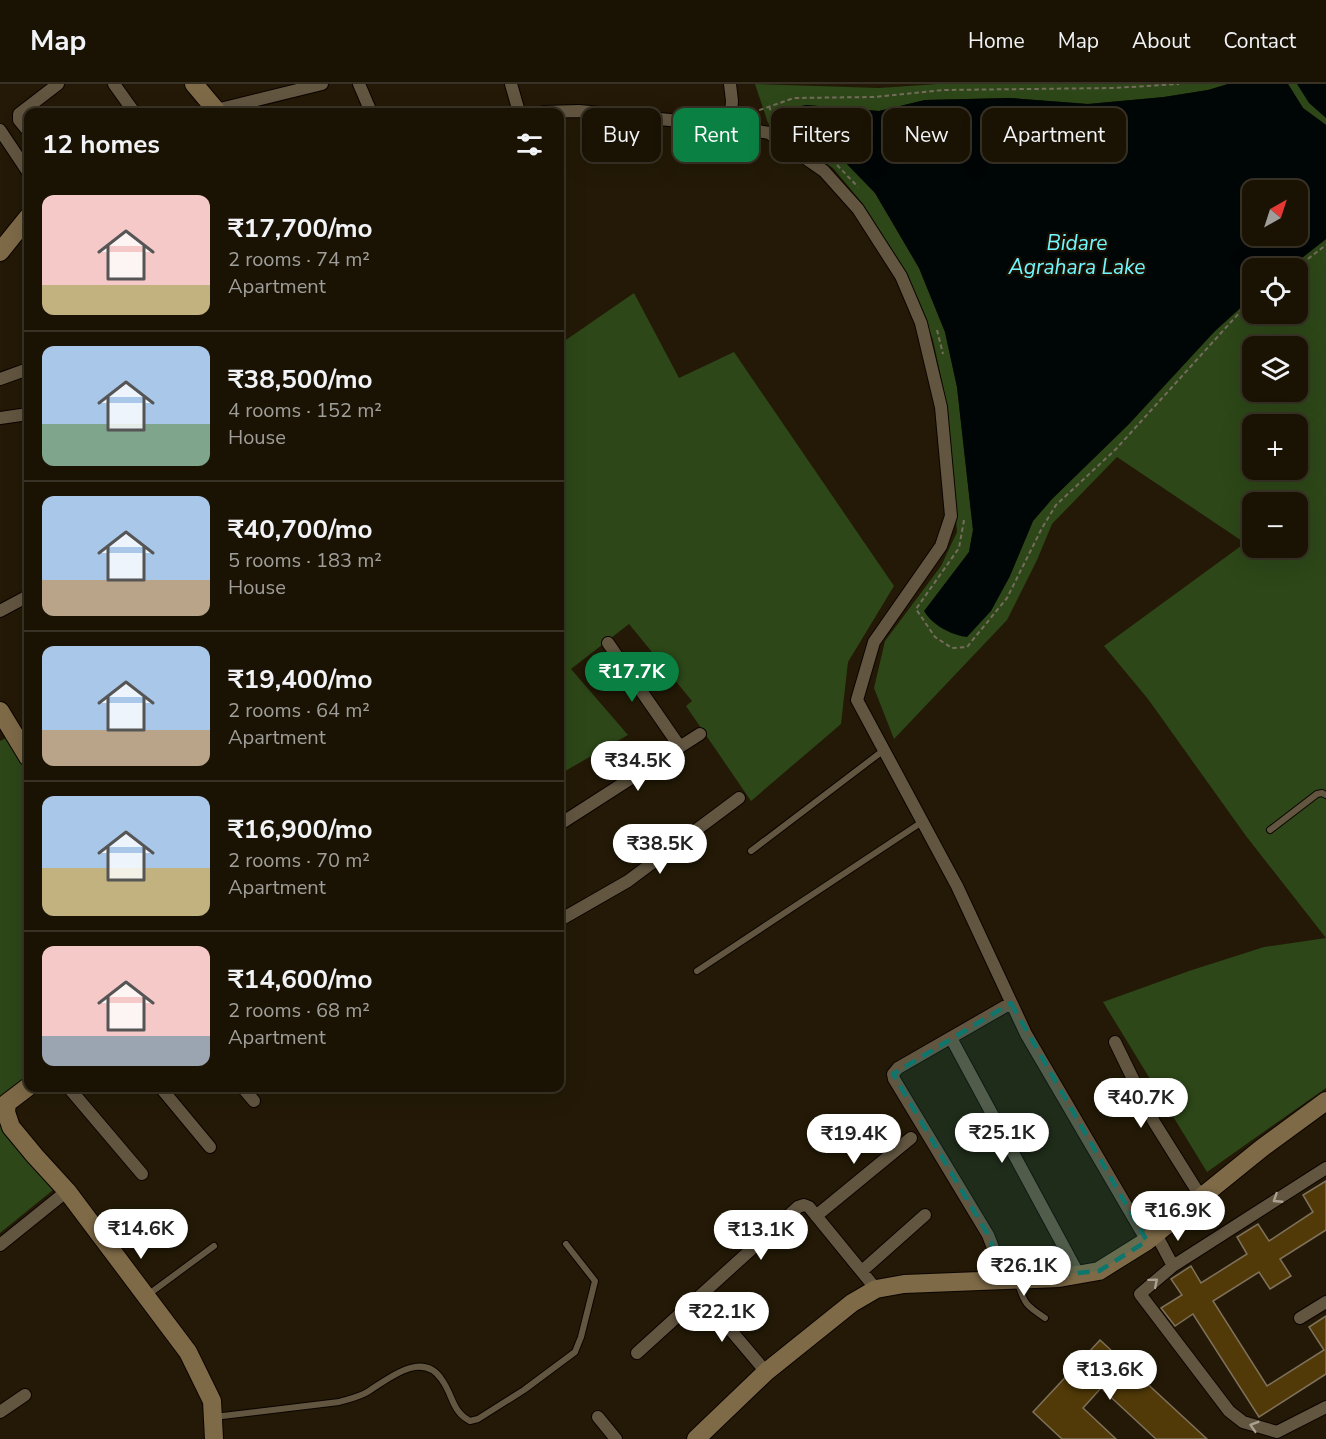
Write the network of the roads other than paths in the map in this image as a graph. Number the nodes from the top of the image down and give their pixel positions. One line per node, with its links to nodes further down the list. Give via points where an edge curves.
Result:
1 (58, 84): 9 (street)
2 (114, 84): 10 (street)
3 (194, 84): 11 (street)
4 (322, 84): 8 (street)
5 (359, 84): 13 (street)
6 (511, 84): 14 (street)
7 (730, 84): 15 (street)
8 (287, 87): 12 (street)
9 (27, 108)
10 (131, 108)
11 (210, 108)
12 (221, 108)
13 (369, 108)
14 (518, 108)
15 (731, 108)
16 (24, 110): 19 (street, via 19,114)
17 (564, 111): 18 (street)
18 (673, 118)
19 (24, 126)
20 (0, 130): 22 (street)
21 (759, 130): 36 (street, via 769,133 824,171 858,209 901,276 921,323 941,407 951,516 941,546 874,642 857,700)
22 (24, 166)
23 (24, 222): 24 (street)
24 (0, 252)
25 (24, 370): 26 (street)
26 (0, 379)
27 (24, 415): 28 (street)
28 (0, 418)
29 (24, 598): 30 (street)
30 (0, 611)
31 (608, 643): 34 (street)
32 (0, 711): 35 (street)
33 (700, 734): 34 (street)
34 (680, 747): 39 (street)
35 (24, 750)
36 (884, 750): 40 (street); 42 (lane)
37 (1326, 795): 41 (lane, via 1317,794)
38 (739, 798): 43 (street, via 628,881)
39 (564, 821)
40 (922, 822): 44 (lane); 45 (street, via 957,886)
41 (1270, 830)
42 (751, 851)
43 (564, 918)
44 (697, 971)
45 (1011, 1003): 46 (street); 63 (street, via 1026,1034)
46 (951, 1038): 69 (street); 71 (street, via 893,1074 988,1235 997,1258)
47 (1115, 1042): 60 (street, via 1154,1122)
48 (24, 1090): 54 (street)
49 (72, 1092): 58 (street)
50 (164, 1092): 56 (street)
51 (246, 1092): 52 (street)
52 (254, 1101)
53 (1326, 1101): 60 (street)
54 (3, 1109): 59 (street, via 11,1127)
55 (911, 1138): 62 (street)
56 (210, 1147)
57 (1326, 1168): 67 (street, one-way to 67)
58 (142, 1173)
59 (67, 1191): 65 (street); 74 (street)
60 (1201, 1197): 63 (street)
61 (925, 1215): 68 (street)
62 (816, 1216): 68 (street); 73 (street, via 809,1207 798,1208)
63 (1151, 1237): 67 (street); 69 (street, via 1099,1271)
64 (566, 1244): 83 (lane, via 595,1281 575,1352 478,1419 470,1421 461,1416 442,1379 423,1366 394,1374 355,1398)
65 (0, 1245)
66 (213, 1246): 74 (lane)
67 (1173, 1266): 81 (street, one-way to 67, via 1277,1432 1244,1422 1229,1411 1140,1294)
68 (862, 1271): 72 (street)
69 (1079, 1275): 70 (street)
70 (1018, 1279): 71 (street); 76 (lane, via 1027,1306)
71 (998, 1280): 72 (street)
72 (876, 1289): 79 (street)
73 (701, 1295): 78 (street); 79 (street)
74 (146, 1296): 83 (street, via 188,1352 212,1401)
75 (1326, 1302): 77 (street)
76 (1045, 1318)
77 (1300, 1318)
78 (637, 1353)
79 (766, 1372): 87 (street)
80 (25, 1395): 82 (street)
81 (1326, 1407)
82 (0, 1412)
83 (214, 1417): 85 (street)
84 (598, 1417): 86 (street)
85 (214, 1439)
86 (616, 1439)
87 (696, 1439)

